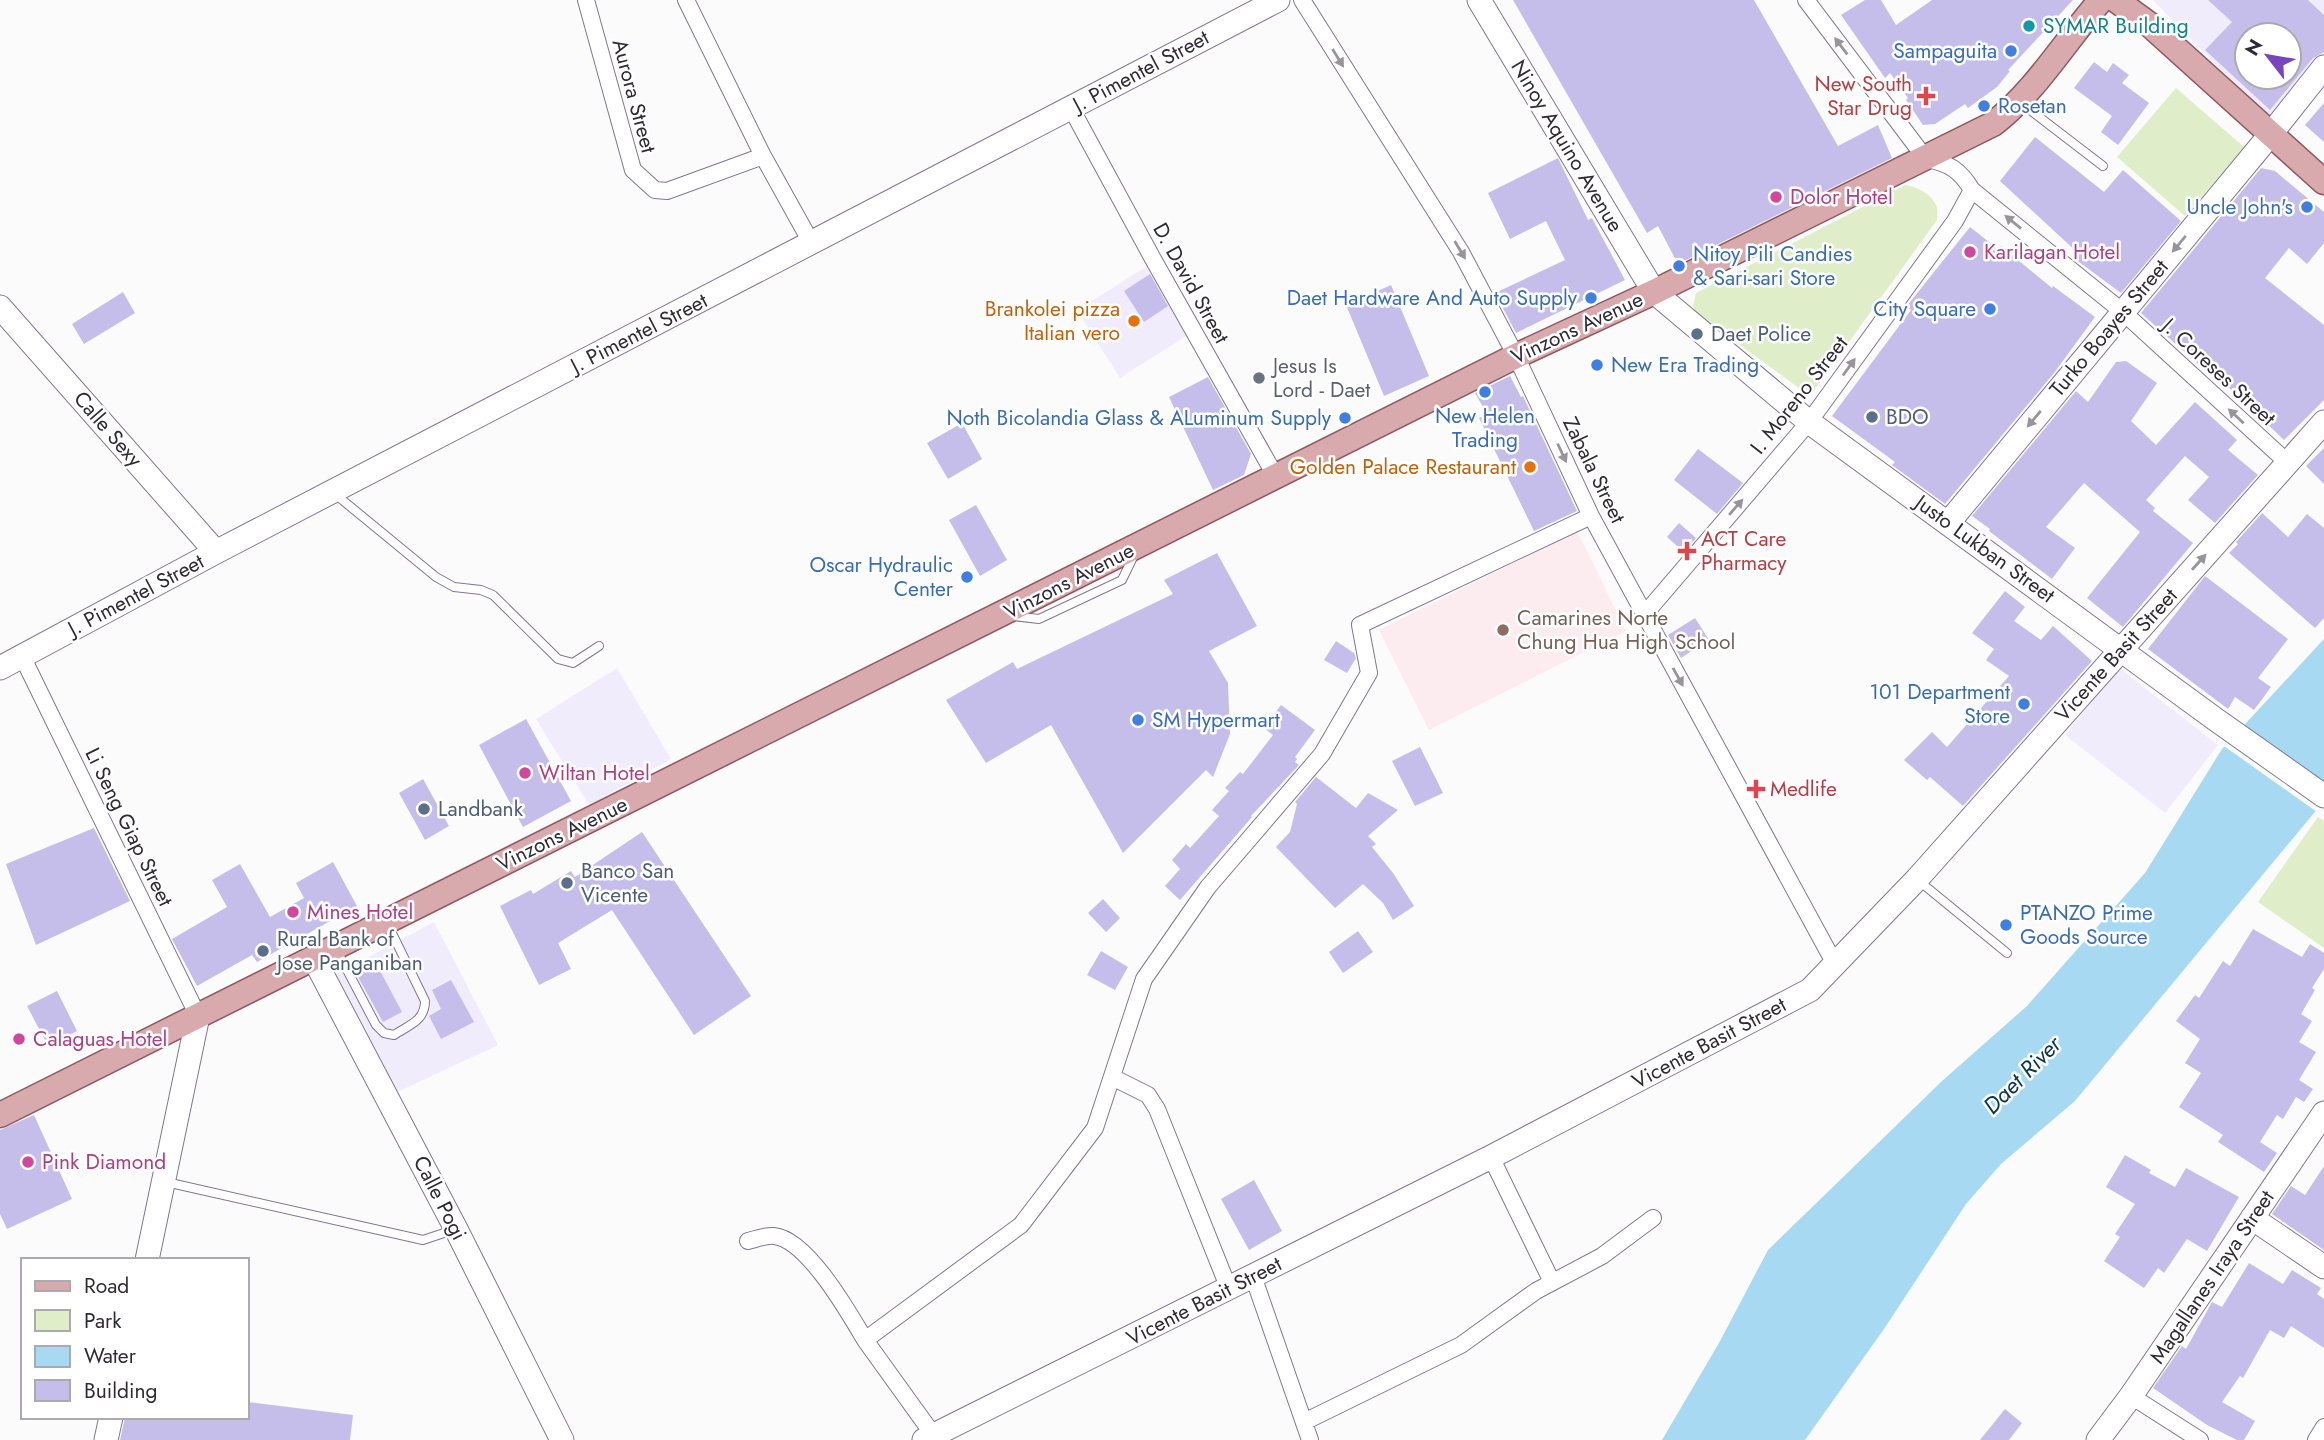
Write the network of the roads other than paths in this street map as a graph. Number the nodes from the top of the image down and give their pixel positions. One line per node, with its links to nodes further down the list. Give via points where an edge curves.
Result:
1 (686, 0): 13 (street)
2 (1278, 0): 11 (street, J. Pimentel Street)
3 (1302, 0): 22 (street, Zabala Street, one-way to 22, via 1461,252)
4 (1479, 0): 19 (street, Ninoy Aquino Avenue)
5 (1806, 0): 14 (street, one-way to 5)
6 (2101, 0): 10 (main road, Vinzons Avenue)
7 (2116, 0): 12 (main road, via 2150,25)
8 (588, 1): 13 (street, Aurora Street, via 633,170 645,182 655,190 667,191)
9 (2324, 67): 12 (street, Turko Boayes Street)
10 (2019, 101): 14 (main road, Vinzons Avenue, via 1993,124); 15 (lane)
11 (1071, 108): 18 (street, J. Pimentel Street); 26 (street, D. David Street)
12 (2270, 135): 16 (main road); 21 (street, Turko Boayes Street, one-way to 21)
13 (763, 156): 18 (street)
14 (1926, 159): 17 (street, J. Coreses Street, via 1954,167); 19 (main road, Vinzons Avenue)
15 (2103, 166)
16 (2324, 182)
17 (1972, 190): 21 (street, J. Coreses Street, one-way to 17); 23 (street, I. Moreno Street, one-way to 17, via 1955,222)
18 (811, 244): 27 (street, J. Pimentel Street)
19 (1654, 292): 22 (main road, Vinzons Avenue); 23 (street, Justo Lukban Street)
20 (0, 307): 30 (street, Calle Sexy)
21 (2123, 312): 25 (street, J. Coreses Street, one-way to 21); 29 (street, Turko Boayes Street, one-way to 29)
22 (1516, 356): 26 (main road, Vinzons Avenue); 28 (street, Zabala Street, one-way to 28)
23 (1809, 422): 29 (street, Justo Lukban Street); 31 (street, I. Moreno Street, one-way to 23)
24 (2324, 422): 25 (street, Vicente Basit Street)
25 (2287, 462): 33 (street, Vicente Basit Street, one-way to 25)
26 (1276, 477): 38 (main road, Vinzons Avenue)
27 (333, 492): 30 (street, J. Pimentel Street); 32 (lane, via 436,577 454,587 493,595 558,659 573,663)
28 (1591, 516): 31 (street, Zabala Street); 43 (street, via 1360,625 1369,673 1322,754 1208,887 1144,979)
29 (1949, 522): 33 (street, Justo Lukban Street)
30 (216, 552): 34 (street, J. Pimentel Street)
31 (1644, 615): 41 (street, Zabala Street, one-way to 41)
32 (599, 646)
33 (2121, 649): 36 (street, Justo Lukban Street); 37 (street, Vicente Basit Street)
34 (22, 656): 35 (street, J. Pimentel Street); 42 (street, Li Seng Giap Street)
35 (0, 668)
36 (2324, 796)
37 (1917, 879): 40 (lane); 41 (street, Vicente Basit Street)
38 (386, 922): 39 (main road, Vinzons Avenue); 39 (lane, via 425,1001 421,1018 394,1035 376,1025)
39 (325, 953): 42 (main road, Vinzons Avenue); 50 (street, Calle Pogi)
40 (2007, 953)
41 (1836, 966): 46 (street, Vicente Basit Street, via 1810,990)
42 (198, 1017): 44 (main road, Vinzons Avenue); 47 (street)
43 (1112, 1077): 56 (street, via 1148,1096 1157,1109); 57 (street, via 1096,1128 1021,1224)
44 (0, 1115)
45 (2322, 1120): 49 (street, Magallanes Iraya Street)
46 (1491, 1157): 54 (street, Vicente Basit Street); 55 (street)
47 (165, 1182): 50 (lane, via 423,1240); 52 (street)
48 (1653, 1218): 55 (street, via 1602,1256)
49 (2252, 1218): 53 (street); 58 (street, Magallanes Iraya Street)
50 (456, 1230): 64 (street, Calle Pogi)
51 (748, 1241): 57 (street, via 772,1235 800,1250 831,1285)
52 (147, 1258)
53 (2324, 1267)
54 (1253, 1276): 56 (street, Vicente Basit Street); 60 (street)
55 (1552, 1282): 60 (street, via 1461,1345)
56 (1229, 1289): 62 (street, Vicente Basit Street)
57 (865, 1340): 62 (street)
58 (2131, 1396): 66 (street, Magallanes Iraya Street); 67 (street)
59 (111, 1419): 63 (street)
60 (1304, 1422): 65 (street)
61 (2324, 1427): 68 (street)
62 (932, 1438)
63 (106, 1440)
64 (562, 1440)
65 (1310, 1440)
66 (2098, 1440)
67 (2200, 1440)
68 (2316, 1440)

